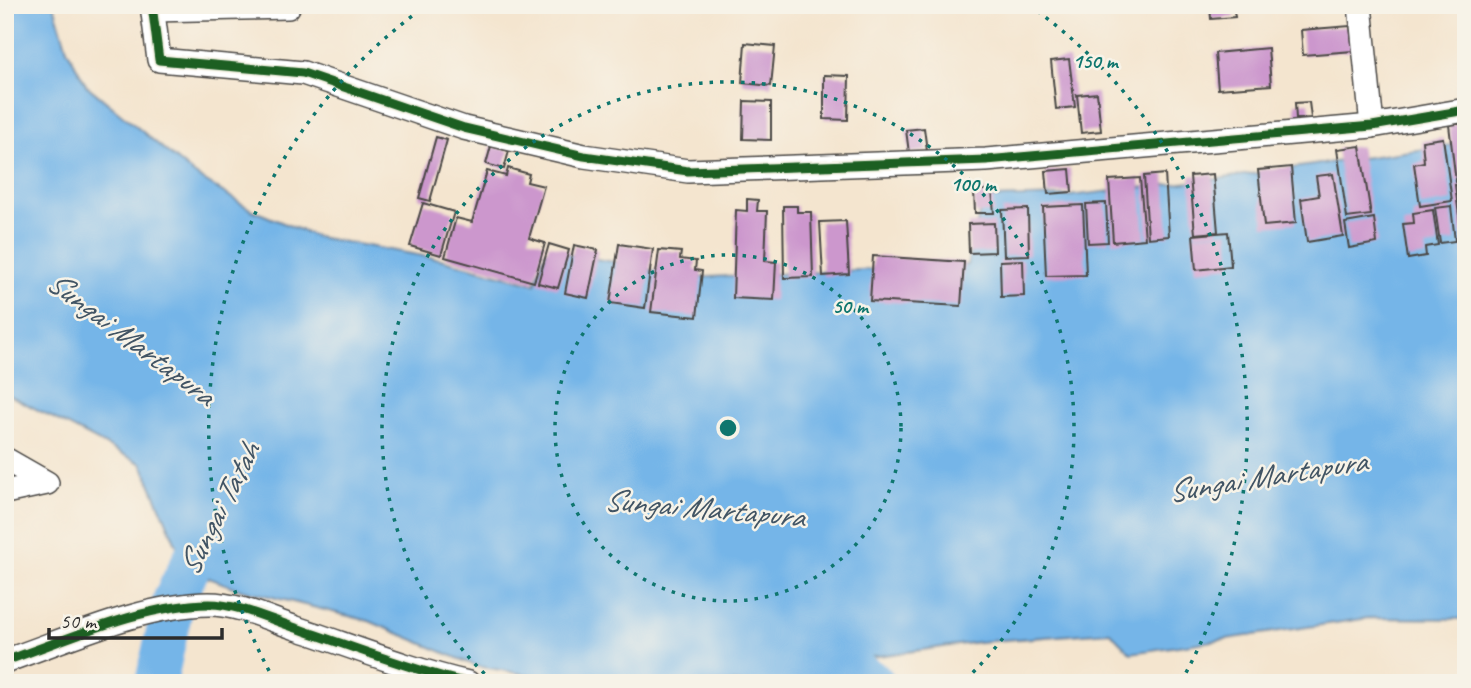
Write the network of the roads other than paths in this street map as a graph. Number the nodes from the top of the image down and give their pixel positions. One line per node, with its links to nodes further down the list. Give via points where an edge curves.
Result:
1 (1360, 5): 5 (street)
2 (288, 7): 3 (street)
3 (152, 8): 5 (street, via 159,60 303,73 464,128 584,156 688,171 986,160)
4 (1466, 110): 5 (street)
5 (1372, 126)
6 (5, 459): 7 (street, via 47,483)
7 (5, 492)
8 (5, 661): 9 (street, via 145,613 208,604 260,616)
9 (403, 673): 10 (street)
10 (468, 683)

